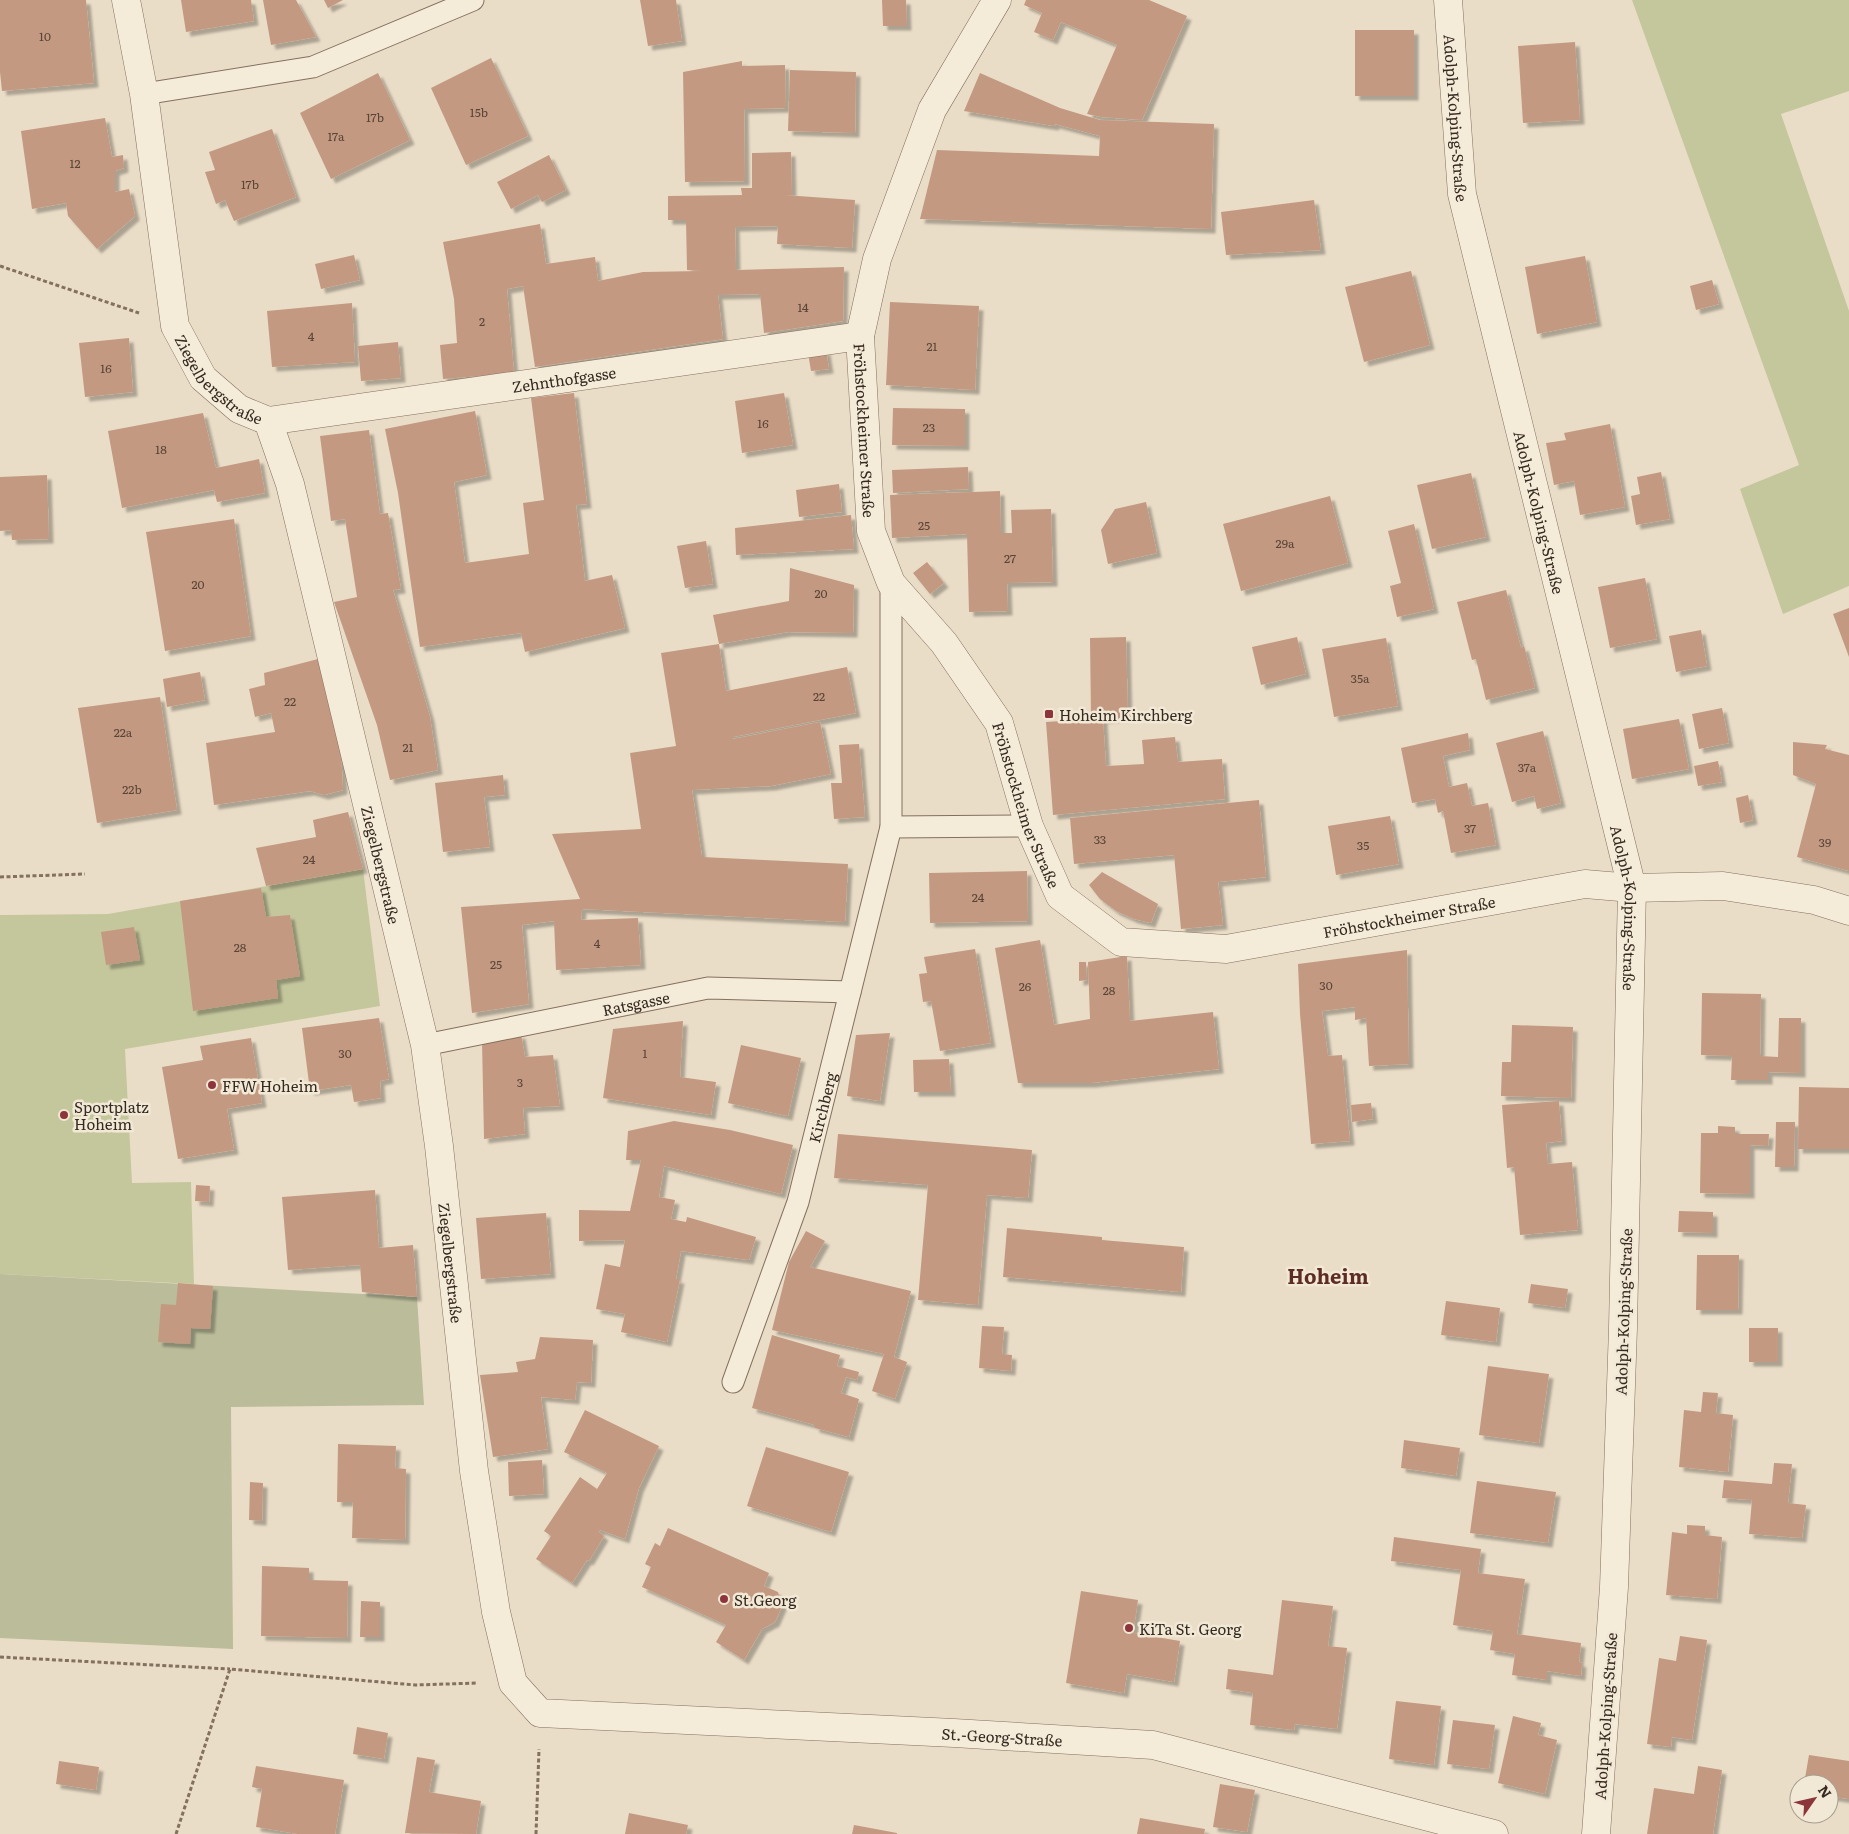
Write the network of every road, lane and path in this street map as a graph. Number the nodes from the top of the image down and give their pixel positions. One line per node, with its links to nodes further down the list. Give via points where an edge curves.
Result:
1 (126, 0): 5 (street, Ziegelbergstraße)
2 (473, 0): 5 (lane, via 314,67)
3 (997, 0): 8 (street, Fröhstockheimer Straße, via 932,110 877,259)
4 (1448, 0): 15 (street, Adolph-Kolping-Straße, via 1462,194)
5 (144, 94): 7 (street, Ziegelbergstraße)
6 (0, 266): 7 (path)
7 (175, 326): 9 (street, Ziegelbergstraße, via 203,378 239,409)
8 (860, 336): 9 (street, Zehnthofgasse); 10 (street, Fröhstockheimer Straße, via 871,531)
9 (268, 421): 18 (street, Ziegelbergstraße, via 290,484)
10 (891, 583): 11 (street, Fröhstockheimer Straße, via 944,643 999,723); 12 (lane, Kirchberg)
11 (1029, 826): 12 (lane); 15 (street, Fröhstockheimer Straße, via 1060,896 1121,942 1226,949 1585,884)
12 (891, 827): 17 (lane, Kirchberg)
13 (85, 874): 14 (path)
14 (0, 877)
15 (1632, 888): 16 (street, Fröhstockheimer Straße, via 1723,886 1814,900); 27 (street, Adolph-Kolping-Straße, via 1614,1586)
16 (1849, 910)
17 (850, 992): 18 (lane, Ratsgasse, via 708,988); 19 (lane, Kirchberg, via 798,1202)
18 (425, 1045): 22 (street, Ziegelbergstraße, via 474,1471 496,1612)
19 (733, 1382)
20 (0, 1657): 21 (path)
21 (230, 1669): 22 (path, via 415,1685); 24 (path)
22 (513, 1683): 23 (street)
23 (540, 1713): 25 (path); 26 (street, St.-Georg-Straße, via 1153,1745)
24 (176, 1834)
25 (536, 1834)
26 (1494, 1834)
27 (1596, 1834)

